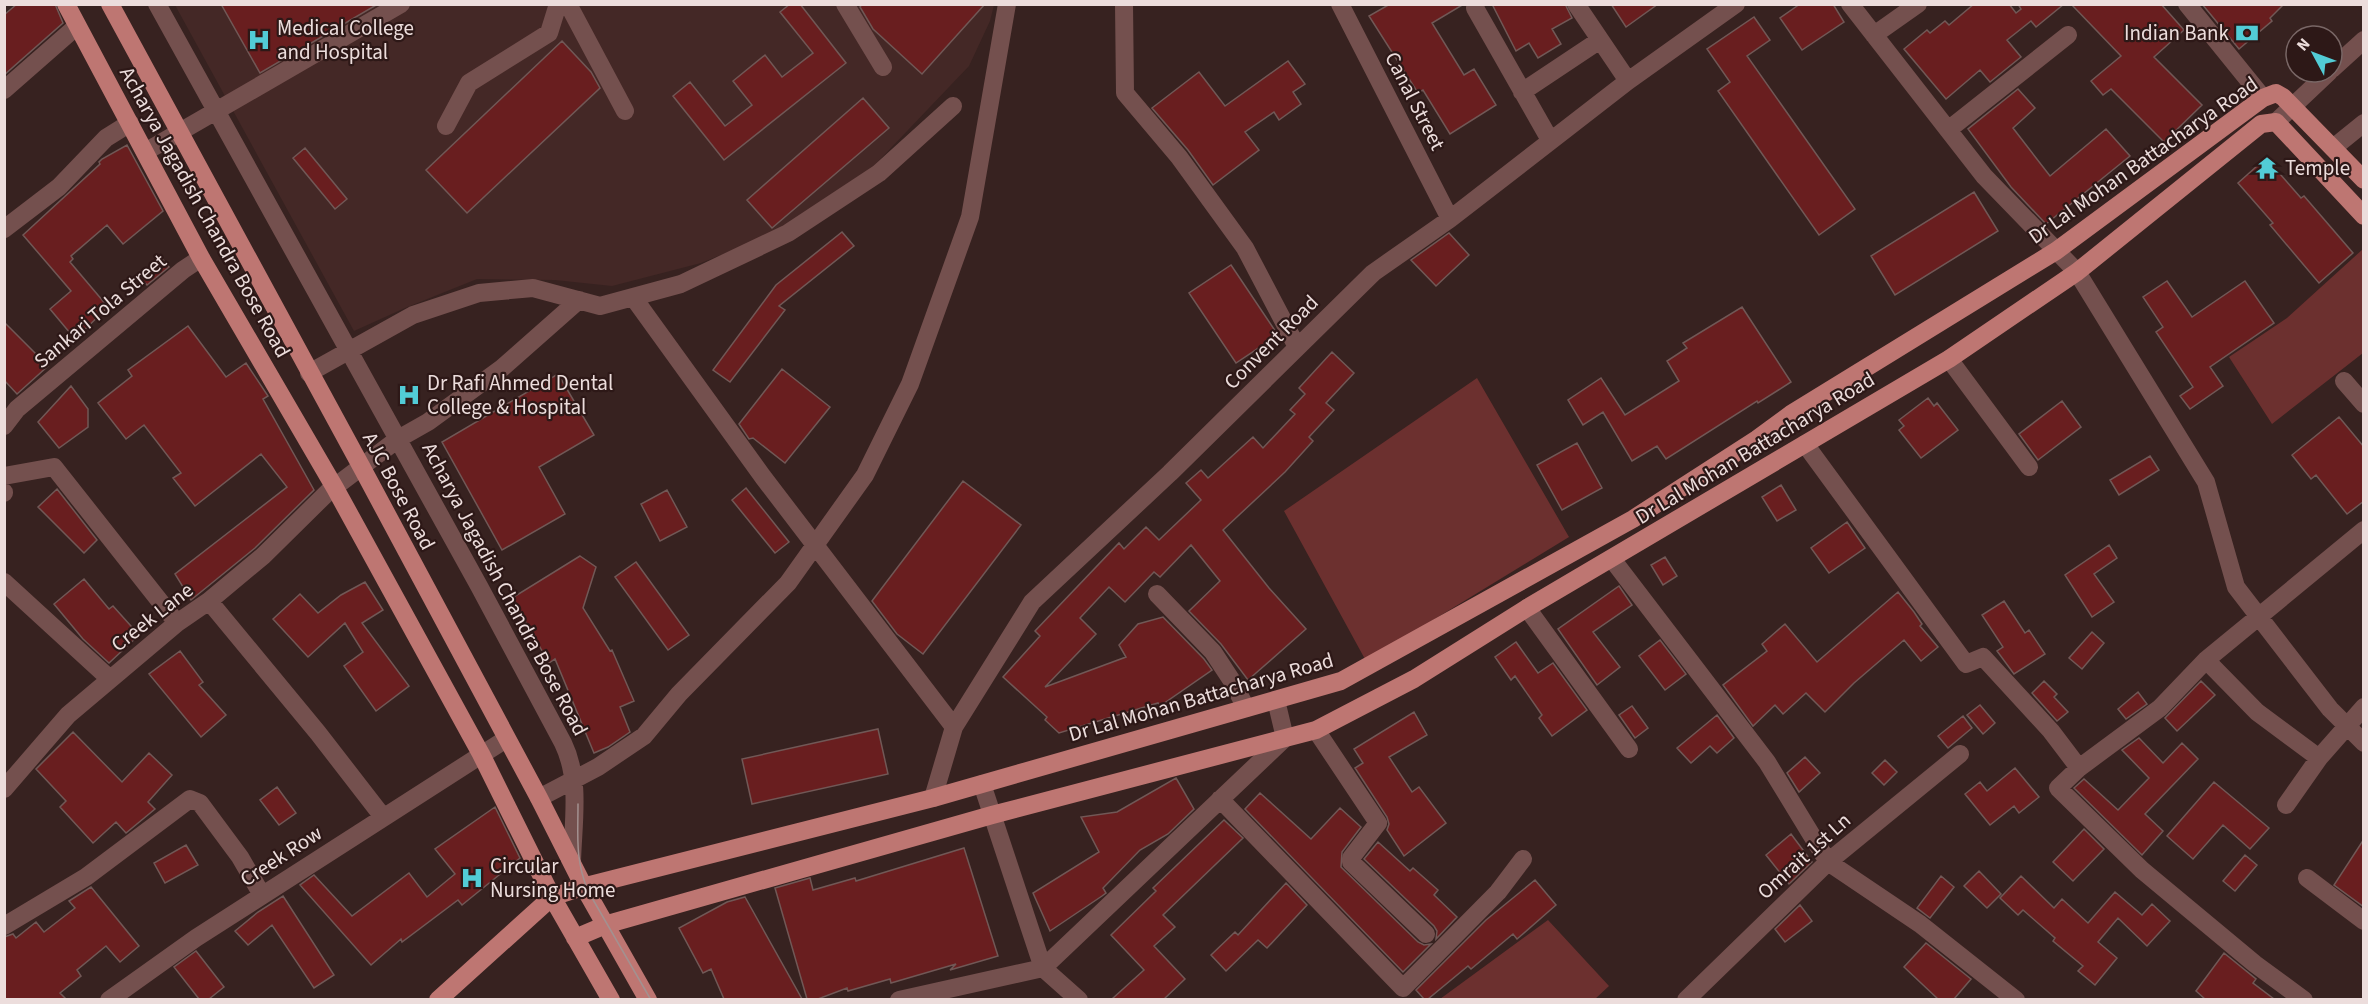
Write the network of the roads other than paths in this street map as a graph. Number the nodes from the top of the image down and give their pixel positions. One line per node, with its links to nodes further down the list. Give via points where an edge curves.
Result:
1 (66, 4): 17 (main road, Acharya Jagadish Chandra Bose Road)
2 (110, 4): 38 (main road, AJC Bose Road)
3 (157, 4): 32 (street, Acharya Jagadish Chandra Bose Road)
4 (401, 4): 32 (street)
5 (558, 4): 36 (street, via 549,33 469,83)
6 (568, 4): 31 (street)
7 (845, 4): 23 (street)
8 (1007, 4): 65 (street, via 970,217 910,384 866,475)
9 (1124, 4): 51 (street, via 1125,93 1179,157 1245,248)
10 (1340, 4): 44 (street, Canal Street)
11 (1476, 4): 27 (street, via 1487,32)
12 (1576, 4): 20 (street)
13 (1736, 4): 24 (street, Convent Road)
14 (1850, 4): 18 (street)
15 (1918, 4): 18 (street)
16 (2187, 4): 28 (street)
17 (77, 26): 26 (street); 34 (main road, Acharya Jagadish Chandra Bose Road)
18 (1874, 35): 37 (street)
19 (2068, 35): 37 (street)
20 (1600, 40): 24 (street); 27 (street)
21 (2364, 40): 22 (street)
22 (2344, 58)
23 (883, 67)
24 (1628, 81): 39 (street, Convent Road)
25 (2316, 84): 30 (street)
26 (4, 90)
27 (1522, 92): 39 (street)
28 (2263, 98): 30 (main road, Dr Lal Mohan Battacharya Road, via 2276,93); 46 (main road, Dr Lal Mohan Battacharya Road)
29 (953, 106): 49 (street, via 879,172 788,233 681,284)
30 (2292, 106): 33 (street, Dr Lal Mohan Battacharya Road); 40 (main road)
31 (625, 111)
32 (216, 112): 38 (street); 52 (street, Acharya Jagadish Chandra Bose Road)
33 (2276, 122): 43 (main road); 48 (main road, Dr Lal Mohan Battacharya Road, via 2261,124)
34 (130, 123): 41 (main road, Acharya Jagadish Chandra Bose Road); 45 (street, via 106,138 59,187)
35 (2364, 123): 40 (street)
36 (446, 126)
37 (1948, 130): 46 (street, via 1984,176)
38 (179, 134): 41 (street); 54 (main road, AJC Bose Road)
39 (1550, 140): 44 (street, Convent Road)
40 (2333, 148): 42 (main road)
41 (145, 152): 47 (main road, Acharya Jagadish Chandra Bose Road)
42 (2364, 180)
43 (2364, 216)
44 (1450, 219): 51 (street, Convent Road, via 1373,273)
45 (4, 229)
46 (2056, 251): 48 (street); 75 (main road, Dr Lal Mohan Battacharya Road, via 1791,414 1633,519 1341,681)
47 (201, 258): 57 (street, Sankari Tola Street, via 17,409); 63 (main road, Acharya Jagadish Chandra Bose Road)
48 (2077, 272): 53 (main road, Dr Lal Mohan Battacharya Road); 71 (street, via 2206,482 2236,587)
49 (633, 297): 50 (street, via 600,306); 65 (street)
50 (579, 300): 52 (street, via 532,288 479,293 413,315); 58 (street, Creek Lane, via 502,368)
51 (1298, 347): 79 (street, Convent Road, via 1032,602)
52 (348, 351): 54 (street); 58 (street, Acharya Jagadish Chandra Bose Road)
53 (1949, 359): 59 (main road, Dr Lal Mohan Battacharya Road); 61 (street)
54 (309, 373): 60 (main road, AJC Bose Road)
55 (2344, 381): 56 (street)
56 (2364, 404)
57 (4, 426)
58 (398, 440): 60 (street, Creek Lane); 89 (street, Acharya Jagadish Chandra Bose Road, via 563,743)
59 (1806, 444): 66 (main road, Dr Lal Mohan Battacharya Road); 88 (street, via 1965,664 1983,657 2051,731)
60 (361, 466): 63 (street, Creek Lane); 82 (main road, AJC Bose Road)
61 (2029, 467)
62 (4, 476): 72 (street, via 54,467)
63 (335, 488): 69 (street, Creek Lane); 85 (main road, Acharya Jagadish Chandra Bose Road)
64 (2361, 537): 71 (street)
65 (814, 546): 79 (street); 89 (street, via 788,583 679,694 644,736)
66 (1612, 559): 70 (main road, Dr Lal Mohan Battacharya Road); 100 (street, via 1767,762)
67 (4, 582): 74 (street)
68 (1157, 594): 77 (street, via 1213,652)
69 (209, 601): 72 (street, Creek Lane); 97 (street)
70 (1527, 608): 80 (main road, Dr Lal Mohan Battacharya Road, via 1414,679); 84 (street)
71 (2257, 615): 73 (street); 78 (street)
72 (177, 622): 74 (street, Creek Lane)
73 (2206, 660): 87 (street, via 2257,712); 88 (street, via 2160,708)
74 (110, 679): 91 (street, Creek Lane, via 68,715)
75 (1276, 700): 77 (main road, Dr Lal Mohan Battacharya Road); 81 (street)
76 (2364, 707): 78 (street)
77 (1246, 708): 90 (main road, Dr Lal Mohan Battacharya Road)
78 (2347, 726): 83 (street); 87 (street)
79 (954, 727): 93 (street, Convent Road)
80 (1316, 730): 81 (main road, Dr Lal Mohan Battacharya Road); 108 (street, via 1378,823 1351,862)
81 (1285, 738): 94 (street); 96 (main road, Dr Lal Mohan Battacharya Road)
82 (506, 740): 85 (street); 92 (main road, AJC Bose Road)
83 (2364, 743)
84 (1629, 749)
85 (481, 754): 97 (street, Creek Row); 104 (main road, Acharya Jagadish Chandra Bose Road)
86 (1960, 754): 100 (street, Omrait 1st Ln)
87 (2319, 758): 95 (street)
88 (2079, 768): 119 (street, via 2058,788 2142,870 2255,964)
89 (575, 777): 92 (street); 99 (street, Acharya Jagadish Chandra Bose Road)
90 (982, 784): 93 (main road, Dr Lal Mohan Battacharya Road); 96 (street)
91 (4, 789)
92 (539, 798): 99 (main road, AJC Bose Road)
93 (933, 798): 102 (main road, Dr Lal Mohan Battacharya Road)
94 (1220, 799): 98 (street, via 1403,988 1498,892); 110 (street)
95 (2286, 805)
96 (992, 815): 106 (main road, Dr Lal Mohan Battacharya Road); 110 (street)
97 (383, 817): 103 (street, Creek Row)
98 (1523, 859)
99 (573, 862): 102 (main road, AJC Bose Road)
100 (1828, 862): 117 (street, Omrait 1st Ln); 118 (street, via 1920,924)
101 (2307, 878): 105 (street)
102 (584, 887): 104 (main road, Dr Lal Mohan Battacharya Road); 106 (main road, AJC Bose Road)
103 (262, 895): 107 (street, via 200,803 189,799 86,877); 111 (street, Creek Row)
104 (552, 897): 109 (main road, Acharya Jagadish Chandra Bose Road); 112 (main road)
105 (2364, 921)
106 (605, 925): 109 (main road); 114 (main road, AJC Bose Road)
107 (4, 926)
108 (1426, 934)
109 (576, 938): 113 (main road, Acharya Jagadish Chandra Bose Road)
110 (1043, 968): 115 (street); 116 (street)
111 (108, 999)
112 (438, 999)
113 (611, 999)
114 (648, 999)
115 (899, 999)
116 (1079, 999)
117 (1686, 999)
118 (2016, 999)
119 (2304, 999)

